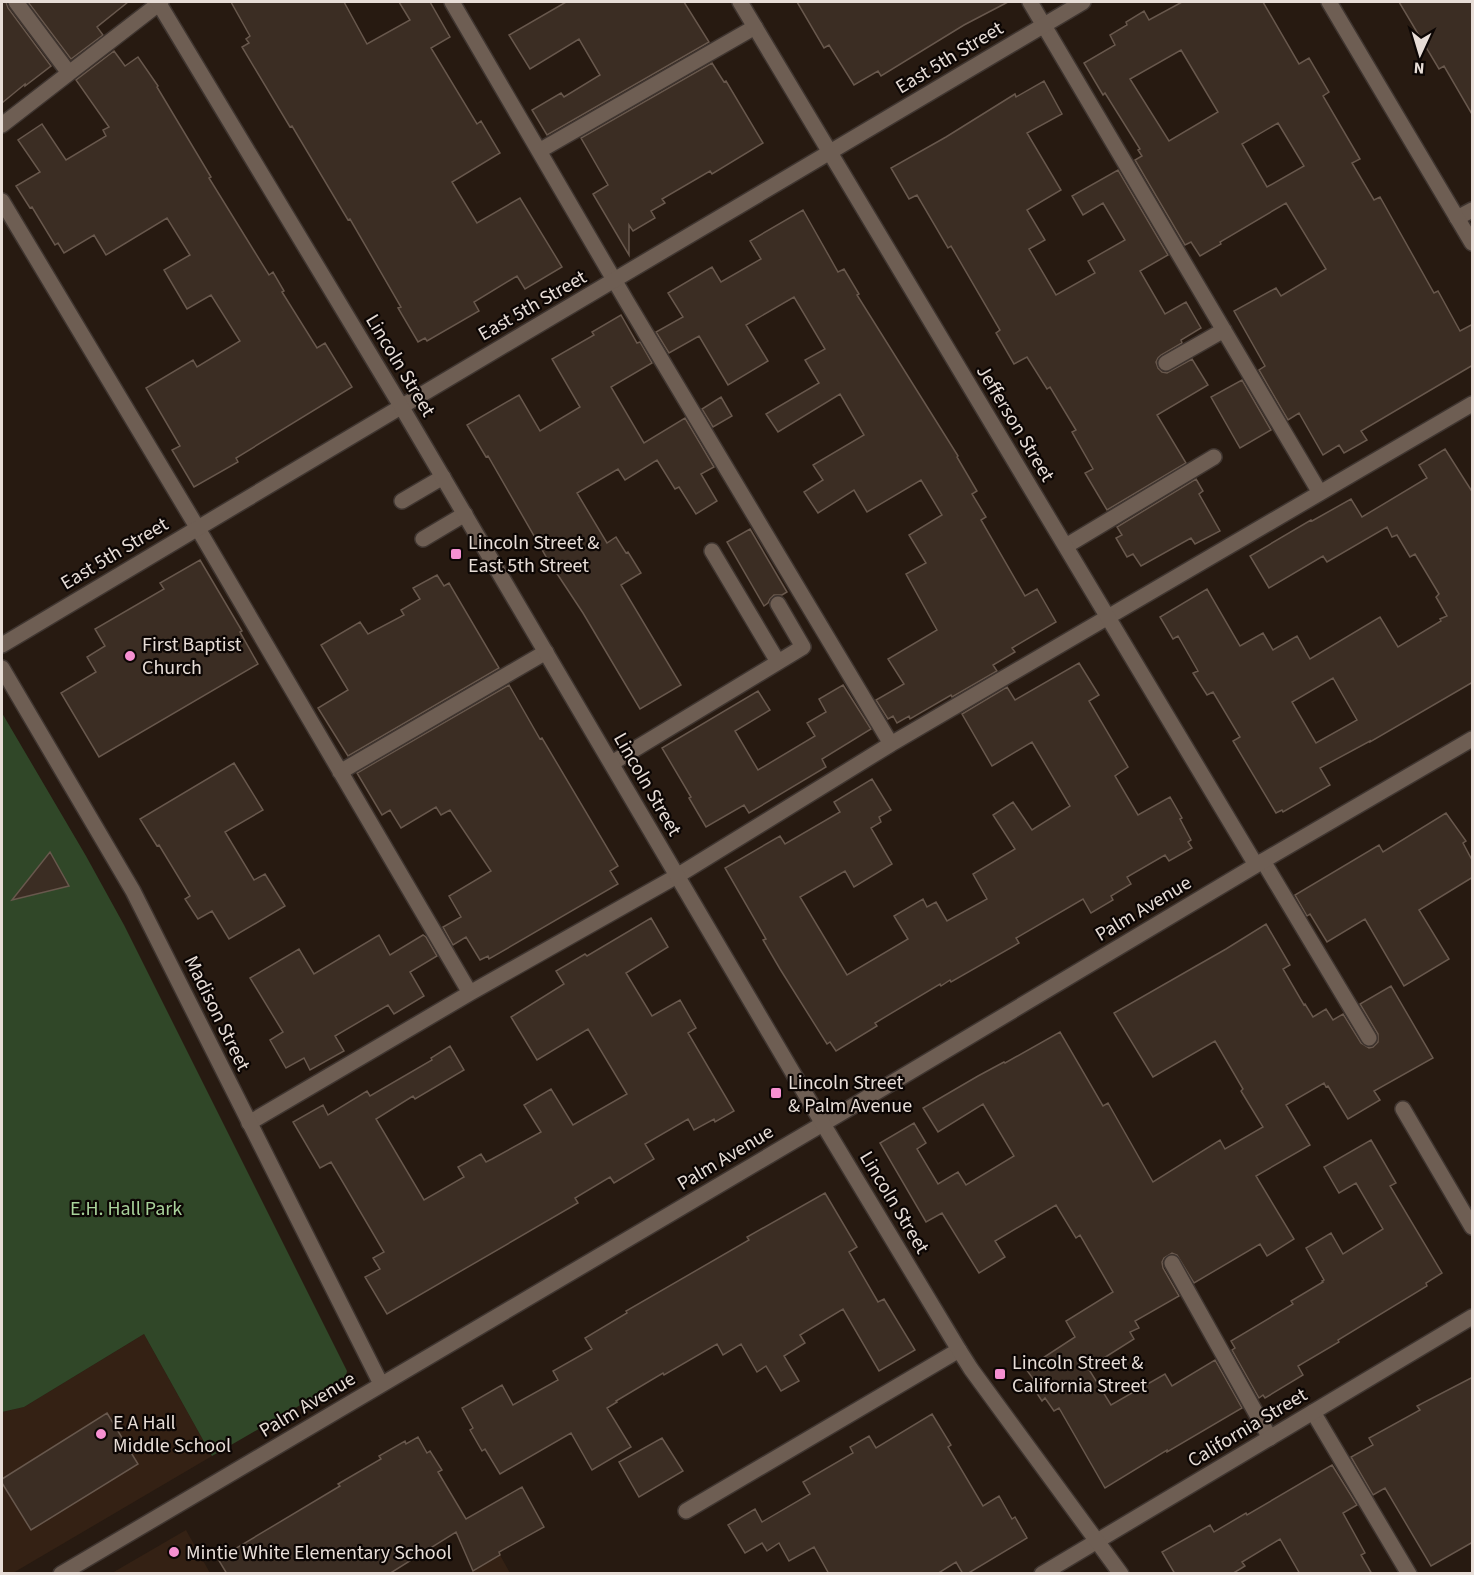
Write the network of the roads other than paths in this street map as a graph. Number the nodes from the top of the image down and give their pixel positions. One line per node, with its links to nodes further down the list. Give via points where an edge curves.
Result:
1 (16, 2): 10 (street)
2 (159, 2): 10 (street); 22 (street, Lincoln Street)
3 (452, 2): 12 (street)
4 (740, 2): 9 (street, Jefferson Street)
5 (1030, 2): 8 (street)
6 (1083, 2): 8 (street, East 5th Street)
7 (1329, 2): 16 (street)
8 (1044, 25): 13 (street, East 5th Street); 19 (street)
9 (755, 27): 12 (street); 13 (street, Jefferson Street)
10 (69, 73): 11 (street)
11 (2, 125)
12 (539, 151): 18 (street)
13 (829, 153): 18 (street, East 5th Street); 30 (street, Jefferson Street)
14 (2, 201): 28 (street)
15 (1473, 210): 16 (street)
16 (1457, 218): 17 (street)
17 (1473, 243)
18 (614, 281): 22 (street, East 5th Street); 39 (street)
19 (1224, 330): 20 (street); 25 (street)
20 (1166, 363)
21 (1473, 404): 25 (street)
22 (401, 406): 24 (street, Lincoln Street); 28 (street, East 5th Street)
23 (1214, 457): 30 (street)
24 (442, 477): 26 (street); 27 (street, Lincoln Street)
25 (1320, 493): 33 (street)
26 (402, 501)
27 (465, 514): 29 (street); 35 (street, Lincoln Street)
28 (197, 527): 34 (street, East 5th Street); 41 (street)
29 (423, 539)
30 (1066, 546): 33 (street, Jefferson Street)
31 (712, 551): 36 (street)
32 (778, 603): 36 (street, via 803,647)
33 (1109, 617): 39 (street); 42 (street, Jefferson Street)
34 (2, 645)
35 (546, 652): 40 (street, Lincoln Street); 41 (street)
36 (778, 662): 40 (street)
37 (2, 668): 47 (street, Madison Street, via 133,891)
38 (1473, 739): 42 (street, Palm Avenue)
39 (891, 744): 43 (street)
40 (612, 764): 43 (street, Lincoln Street)
41 (340, 772): 44 (street)
42 (1259, 863): 45 (street, Jefferson Street); 48 (street, Palm Avenue)
43 (677, 876): 44 (street); 48 (street, Lincoln Street)
44 (470, 993): 47 (street)
45 (1369, 1038)
46 (1403, 1109): 49 (street)
47 (249, 1123): 53 (street, Madison Street)
48 (823, 1124): 52 (street, Lincoln Street); 53 (street, Palm Avenue)
49 (1473, 1227)
50 (1172, 1263): 55 (street)
51 (1473, 1317): 54 (street, California Street)
52 (959, 1350): 56 (street); 57 (street, Lincoln Street)
53 (381, 1384): 58 (street, Palm Avenue)
54 (1313, 1412): 55 (street, California Street); 61 (street)
55 (1270, 1438): 57 (street, California Street)
56 (686, 1511)
57 (1097, 1541): 59 (street, California Street); 60 (street, Lincoln Street)
58 (61, 1574)
59 (1042, 1574)
60 (1121, 1574)
61 (1409, 1574)

